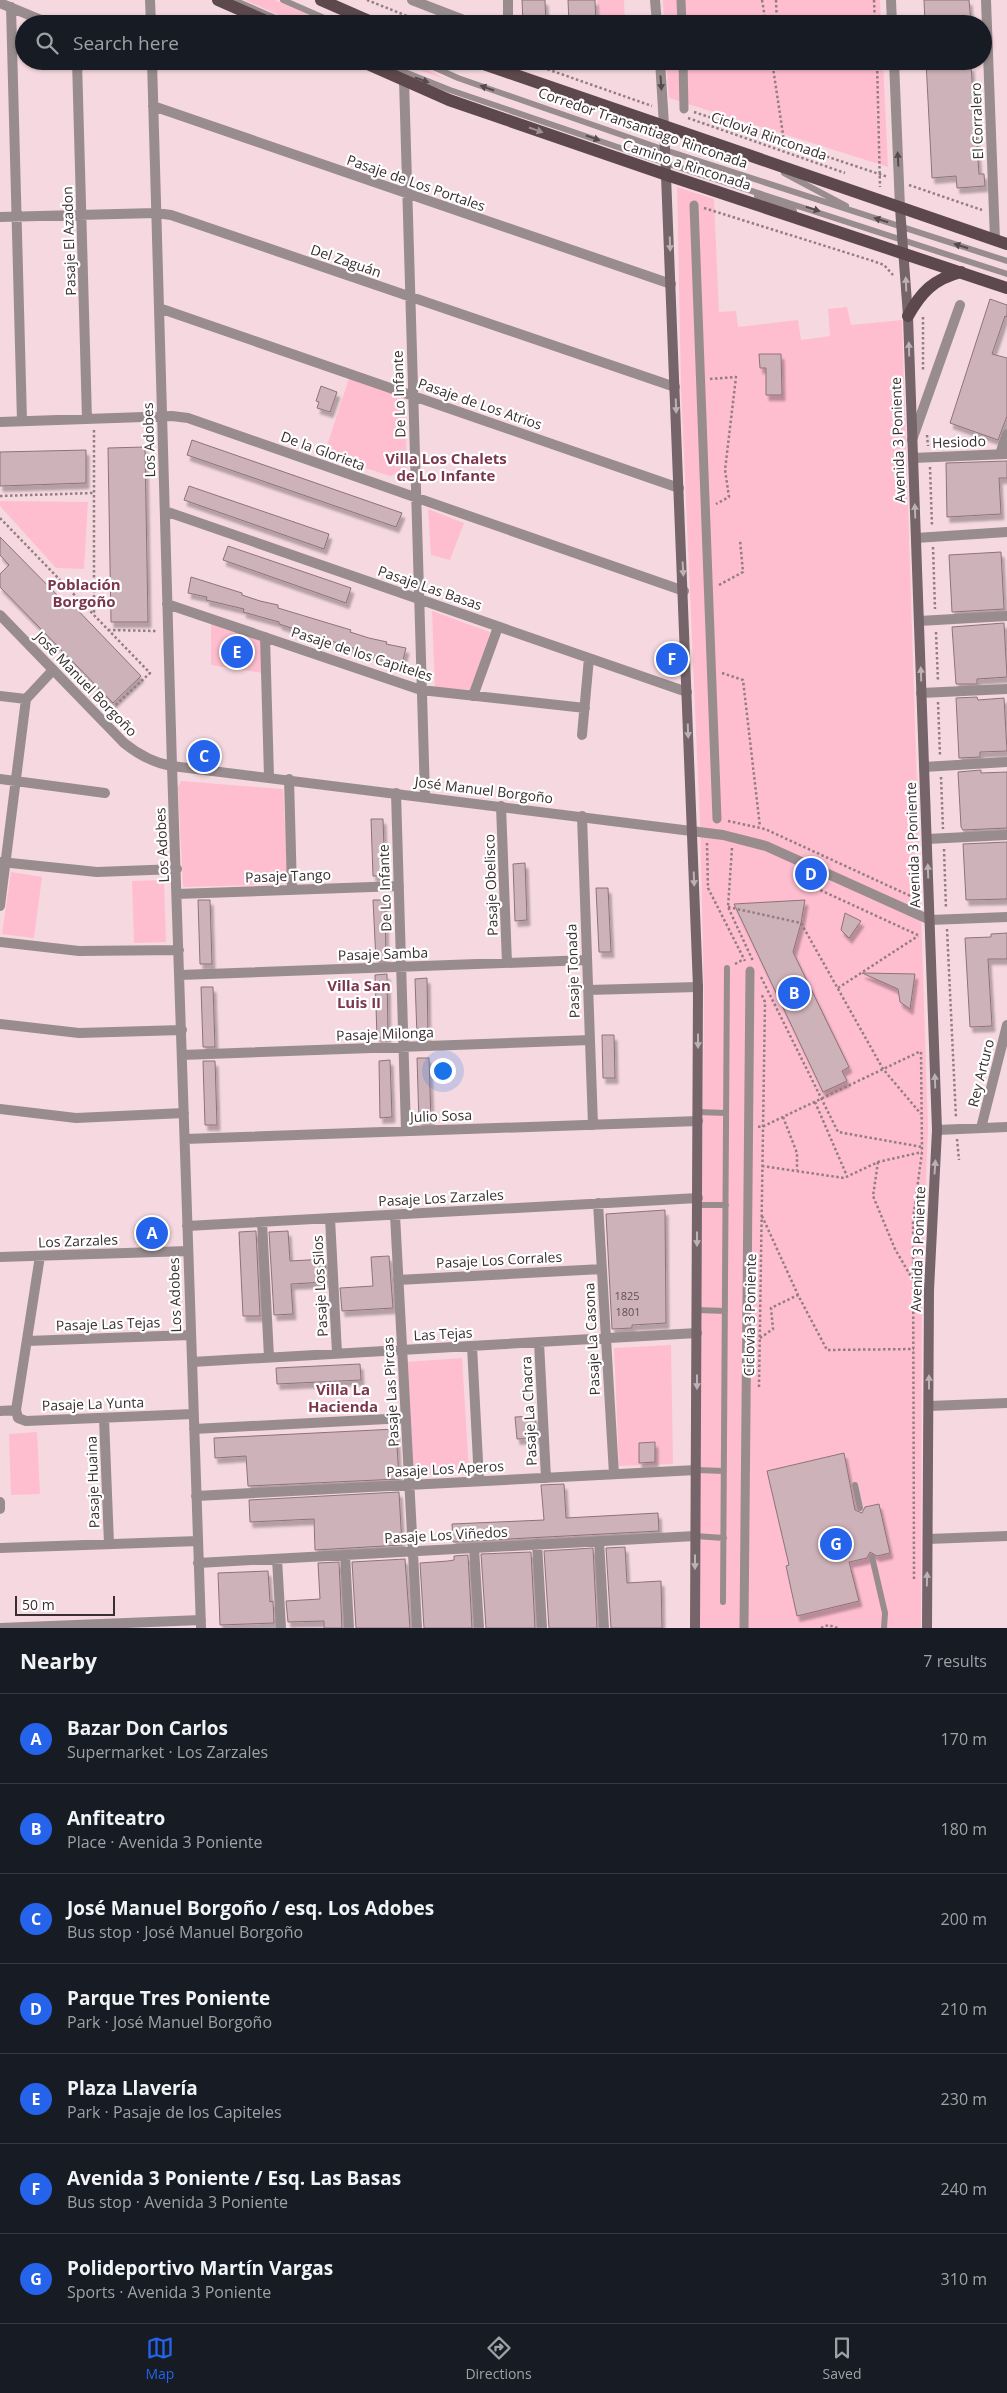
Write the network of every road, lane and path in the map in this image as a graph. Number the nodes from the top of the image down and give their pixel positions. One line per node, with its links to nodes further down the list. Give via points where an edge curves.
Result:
1 (150, 0): 21 (street)
2 (218, 0): 22 (main road)
3 (234, 0): 23 (lane)
4 (283, 0): 24 (lane)
5 (321, 0): 25 (main road)
6 (367, 0): 26 (path)
7 (412, 0): 19 (street)
8 (444, 0): 19 (street)
9 (508, 0): 28 (street)
10 (655, 0): 29 (street)
11 (681, 0): 30 (street)
12 (762, 0): 31 (path)
13 (776, 0): 32 (path)
14 (874, 0): 33 (path)
15 (891, 0): 34 (street)
16 (986, 0): 35 (street, El Corralero)
17 (0, 3): 18 (street)
18 (10, 7): 20 (street); 72 (street)
19 (444, 12): 27 (street)
20 (29, 15)
21 (151, 15)
22 (252, 15)
23 (269, 15)
24 (317, 15)
25 (355, 15)
26 (404, 15)
27 (452, 15)
28 (508, 15)
29 (656, 15)
30 (682, 15)
31 (764, 15)
32 (777, 15)
33 (875, 15)
34 (892, 15)
35 (987, 15)
36 (77, 70): 69 (street, Pasaje El Azadon)
37 (152, 70): 50 (street, Los Adobes)
38 (381, 70): 49 (main road, Camino a Rinconada)
39 (400, 70): 57 (lane, Corredor Transantiago Rinconada, one-way to 57)
40 (440, 70): 55 (lane, Corredor Transantiago Rinconada, one-way to 40)
41 (515, 70): 53 (main road, Camino a Rinconada)
42 (550, 70): 51 (path)
43 (661, 70): 51 (street, one-way to 51)
44 (683, 70): 52 (street)
45 (773, 70): 54 (path)
46 (877, 70): 58 (path)
47 (894, 70): 61 (street, Avenida 3 Poniente, one-way to 47)
48 (989, 70): 70 (street, El Corralero)
49 (404, 80): 57 (main road, Camino a Rinconada, one-way to 57, via 449,100); 64 (street, De Lo Infante)
50 (153, 106): 64 (street, Pasaje de Los Portales); 67 (street, Los Adobes)
51 (663, 110): 53 (street)
52 (685, 113): 54 (path); 59 (path, Ciclovia Rinconada)
53 (664, 125): 55 (main road); 56 (main road, Camino a Rinconada)
54 (784, 142): 58 (path)
55 (665, 150): 57 (main road); 68 (lane, Corredor Transantiago Rinconada)
56 (755, 157): 66 (main road, Camino a Rinconada); 68 (lane, Corredor Transantiago Rinconada)
57 (666, 169): 60 (lane, Corredor Transantiago Rinconada); 74 (main road, Camino a Rinconada); 82 (main road, one-way to 82)
58 (881, 175): 61 (path)
59 (852, 176)
60 (719, 179): 74 (lane, Corredor Transantiago Rinconada); 75 (lane, Corredor Transantiago Rinconada, one-way to 75)
61 (899, 181): 63 (street, Avenida 3 Poniente); 70 (path)
62 (871, 182): 63 (path)
63 (899, 194): 66 (street, Avenida 3 Poniente)
64 (407, 195): 82 (street, Pasaje de Los Portales); 84 (street, De Lo Infante)
65 (694, 205): 81 (path, via 873,261 884,265 894,276); 89 (street)
66 (900, 208): 73 (main road, Avenida 3 Poniente); 76 (main road, Camino a Rinconada)
67 (156, 213): 69 (street, Del Zaguán); 84 (street, Del Zaguán, via 171,215); 86 (street, Los Adobes)
68 (860, 214): 73 (lane, Corredor Transantiago Rinconada, one-way to 68)
69 (82, 215): 72 (street, Del Zaguán); 95 (street, Pasaje El Azadon)
70 (994, 215): 76 (street, El Corralero)
71 (0, 217): 72 (street, Del Zaguán)
72 (16, 217): 96 (street)
73 (902, 227): 75 (main road, Avenida 3 Poniente); 78 (lane, Corredor Transantiago Rinconada, one-way to 73)
74 (856, 237): 77 (main road, Camino a Rinconada)
75 (903, 239): 77 (main road, Avenida 3 Poniente); 80 (lane, Corredor Transantiago Rinconada)
76 (1001, 242)
77 (904, 253): 79 (main road, Camino a Rinconada); 81 (main road, Avenida 3 Poniente)
78 (1007, 261)
79 (961, 272): 83 (main road, Camino a Rinconada); 88 (main road, via 928,287)
80 (1007, 274)
81 (906, 275): 88 (main road, Avenida 3 Poniente, one-way to 81)
82 (671, 284): 91 (main road)
83 (1007, 288)
84 (410, 298): 91 (street, Del Zaguán); 92 (street, De Lo Infante)
85 (960, 305): 93 (street)
86 (159, 308): 92 (street, Pasaje de Los Atrios); 94 (street, Los Adobes)
87 (923, 311): 90 (path)
88 (908, 316): 99 (main road, Avenida 3 Poniente, one-way to 88)
89 (701, 380): 107 (street); 107 (path, via 736,377 726,470 729,497)
90 (923, 380)
91 (675, 387): 103 (main road, one-way to 103)
92 (413, 396): 103 (street, Pasaje de Los Atrios); 106 (street, De Lo Infante)
93 (924, 410): 99 (street); 101 (path)
94 (162, 417): 95 (street, De la Glorieta); 106 (street, De la Glorieta, via 180,416 196,420); 108 (street, Los Adobes)
95 (90, 419): 96 (street, De la Glorieta); 104 (path)
96 (22, 421): 97 (street, De la Glorieta)
97 (0, 422)
98 (1007, 434): 100 (street)
99 (912, 441): 102 (main road, Avenida 3 Poniente)
100 (1004, 454): 101 (street, Hesiodo)
101 (929, 457): 102 (street, Hesiodo); 111 (path)
102 (913, 458): 112 (main road, Avenida 3 Poniente, one-way to 102)
103 (679, 488): 115 (main road, one-way to 115)
104 (94, 493): 105 (path); 119 (path)
105 (0, 496)
106 (416, 498): 115 (street, De la Glorieta); 116 (street, De Lo Infante)
107 (706, 509): 114 (street)
108 (165, 510): 116 (street, Pasaje Las Basas); 117 (street, Los Adobes)
109 (0, 518): 119 (path)
110 (1007, 532): 111 (street)
111 (932, 537): 112 (street); 121 (path)
112 (916, 538): 122 (main road, Avenida 3 Poniente)
113 (740, 540): 114 (path, via 743,572)
114 (708, 590): 129 (street)
115 (684, 591): 132 (main road)
116 (419, 599): 123 (street, Pasaje Las Basas); 131 (street, De Lo Infante)
117 (167, 604): 125 (street, Los Adobes); 126 (street, Pasaje de los Capiteles)
118 (0, 615): 128 (street, José Manuel Borgoño)
119 (94, 615): 124 (path)
120 (1007, 616): 121 (street)
121 (935, 620): 122 (street); 133 (path)
122 (919, 621): 134 (main road, Avenida 3 Poniente, one-way to 122)
123 (498, 627): 127 (street, Pasaje Las Basas); 136 (street)
124 (108, 630): 125 (path); 139 (path, via 150,673)
125 (168, 631): 142 (street, Los Adobes)
126 (265, 637): 131 (street, Pasaje de los Capiteles); 145 (street)
127 (589, 658): 132 (street, Pasaje Las Basas); 138 (street)
128 (54, 670): 137 (street); 139 (street, José Manuel Borgoño)
129 (712, 670): 154 (street); 155 (path, via 743,680)
130 (1007, 688): 133 (street)
131 (421, 690): 136 (street, Pasaje de los Capiteles); 151 (street, De Lo Infante)
132 (687, 692): 156 (main road, one-way to 156)
133 (938, 692): 134 (street); 143 (path)
134 (921, 693): 144 (main road, Avenida 3 Poniente)
135 (0, 696): 137 (street)
136 (473, 696): 138 (street, Pasaje de los Capiteles)
137 (26, 699): 148 (street)
138 (584, 708): 140 (street)
139 (100, 719): 142 (street, José Manuel Borgoño, via 134,751 154,762)
140 (582, 735)
141 (1007, 762): 143 (street)
142 (172, 766): 145 (street, José Manuel Borgoño); 162 (street, Los Adobes)
143 (941, 766): 144 (street); 158 (path)
144 (924, 767): 159 (main road, Avenida 3 Poniente)
145 (268, 777): 146 (street, José Manuel Borgoño)
146 (289, 779): 150 (street, José Manuel Borgoño); 166 (street)
147 (0, 780): 148 (street)
148 (16, 782): 149 (street); 161 (street)
149 (105, 793)
150 (396, 793): 151 (street, José Manuel Borgoño); 164 (street, De Lo Infante)
151 (424, 796): 152 (street, José Manuel Borgoño)
152 (501, 806): 153 (street, José Manuel Borgoño); 176 (street, Pasaje Obelisco)
153 (582, 816): 156 (street, José Manuel Borgoño); 175 (street, Pasaje Tonada)
154 (717, 818): 155 (path)
155 (760, 827): 165 (path, via 917,899)
156 (692, 830): 171 (street, José Manuel Borgoño, via 755,842); 181 (main road, one-way to 181)
157 (1007, 835): 158 (street)
158 (944, 838): 159 (street); 172 (path)
159 (927, 839): 171 (main road, Avenida 3 Poniente, one-way to 159)
160 (738, 850): 169 (path, via 731,848)
161 (3, 862): 162 (street, via 97,872); 168 (street)
162 (177, 869): 167 (street, Los Adobes)
163 (802, 874): 182 (path, via 807,884 918,936)
164 (399, 886): 166 (street, Pasaje Tango); 177 (street, De Lo Infante)
165 (917, 889)
166 (292, 890): 167 (street, Pasaje Tango)
167 (178, 894): 174 (street, Los Adobes)
168 (0, 906)
169 (728, 907): 179 (path); 182 (path, via 802,923)
170 (1007, 917): 172 (street, José Manuel Borgoño)
171 (930, 920): 172 (street, José Manuel Borgoño); 207 (main road, Avenida 3 Poniente, one-way to 171)
172 (947, 920): 206 (path)
173 (0, 942): 174 (street, via 79,952)
174 (179, 950): 180 (street, Los Adobes)
175 (587, 960): 176 (street, Pasaje Samba); 183 (street, Pasaje Tonada)
176 (507, 963): 177 (street, Pasaje Samba)
177 (401, 967): 180 (street, Pasaje Samba); 189 (street, De Lo Infante)
178 (727, 968): 197 (lane)
179 (755, 970): 193 (path); 203 (street)
180 (180, 974): 187 (street, Los Adobes)
181 (698, 987): 183 (street); 199 (main road, one-way to 199)
182 (838, 988): 192 (path)
183 (588, 990): 188 (street, Pasaje Tonada)
184 (765, 1002): 202 (path, Ciclovía 3 Poniente)
185 (0, 1024): 187 (street, via 79,1033)
186 (1007, 1025): 205 (street, Rey Arturo)
187 (182, 1030): 191 (street, Los Adobes)
188 (590, 1040): 189 (street, Pasaje Milonga); 201 (street, Pasaje Tonada)
189 (404, 1047): 191 (street, Pasaje Milonga); 208 (street, De Lo Infante)
190 (921, 1051): 192 (path)
191 (182, 1055): 196 (street, Los Adobes)
192 (883, 1069): 193 (path); 198 (path)
193 (822, 1098): 194 (path); 210 (path, via 838,1132)
194 (814, 1102): 200 (path); 217 (path)
195 (0, 1109): 196 (street, via 76,1118)
196 (184, 1113): 209 (street, Los Adobes)
197 (726, 1113): 199 (lane); 220 (lane)
198 (922, 1115)
199 (698, 1117): 201 (street, Julio Sosa); 218 (main road)
200 (784, 1117): 202 (path); 216 (path, via 797,1152)
201 (592, 1125): 208 (street, Julio Sosa)
202 (764, 1126): 203 (path); 215 (path, Ciclovía 3 Poniente)
203 (749, 1127): 214 (street)
204 (1007, 1127): 205 (street)
205 (981, 1128): 206 (street)
206 (956, 1129): 207 (street); 212 (path)
207 (937, 1130): 249 (main road, Avenida 3 Poniente, one-way to 207, via 930,1241)
208 (406, 1131): 209 (street, Julio Sosa)
209 (185, 1139): 225 (street, Los Adobes)
210 (922, 1147)
211 (922, 1152): 213 (path)
212 (959, 1160)
213 (878, 1162): 217 (path); 231 (path, via 872,1196)
214 (748, 1165): 215 (path); 290 (street)
215 (763, 1166): 216 (path); 222 (path, Ciclovía 3 Poniente)
216 (797, 1171): 217 (path)
217 (847, 1176)
218 (698, 1202): 219 (street, Pasaje Los Zarzales); 220 (lane); 233 (main road, one-way to 233)
219 (598, 1203): 221 (street, Pasaje Los Zarzales); 229 (street, Pasaje La Casona)
220 (726, 1205): 234 (lane)
221 (395, 1215): 223 (street, Pasaje Los Zarzales); 230 (street, Pasaje Las Pircas)
222 (762, 1215): 232 (path); 238 (path, Ciclovía 3 Poniente)
223 (330, 1218): 224 (street, Pasaje Los Zarzales); 244 (street, Pasaje Los Silos)
224 (262, 1222): 225 (street, Pasaje Los Zarzales); 245 (street)
225 (187, 1226): 226 (street, Los Adobes)
226 (188, 1251): 227 (street, Los Zarzales); 236 (street, Los Adobes)
227 (40, 1256): 228 (street, Los Zarzales); 239 (street)
228 (0, 1257)
229 (602, 1269): 230 (street, Pasaje Los Corrales); 237 (street, Pasaje La Casona)
230 (398, 1280): 243 (street, Pasaje Las Pircas)
231 (913, 1282)
232 (798, 1295): 238 (path, via 771,1308 773,1329); 242 (path, via 827,1350)
233 (697, 1310): 234 (lane); 235 (main road)
234 (725, 1311): 257 (lane)
235 (697, 1333): 237 (street, Las Tejas); 256 (main road, one-way to 256)
236 (190, 1335): 239 (street, Pasaje Las Tejas); 246 (street, Los Adobes)
237 (606, 1338): 240 (street, Las Tejas); 258 (street, Pasaje La Casona)
238 (760, 1338): 247 (path, Ciclovía 3 Poniente)
239 (26, 1341): 250 (street)
240 (539, 1342): 241 (street, Las Tejas); 259 (street, Pasaje La Chacra)
241 (472, 1346): 243 (street, Las Tejas); 260 (street)
242 (914, 1349)
243 (402, 1350): 244 (street, Las Tejas); 254 (street, Pasaje Las Pircas)
244 (337, 1353): 245 (street, Las Tejas)
245 (269, 1357): 246 (street, Las Tejas)
246 (192, 1362): 252 (street, Los Adobes)
247 (758, 1390)
248 (1007, 1403): 249 (street)
249 (929, 1406): 268 (main road, Avenida 3 Poniente)
250 (16, 1410): 251 (street); 253 (street, Pasaje La Yunta, via 18,1418 26,1421)
251 (0, 1411)
252 (193, 1414): 253 (street, Pasaje La Yunta); 255 (street, Los Adobes)
253 (104, 1418): 271 (street, Pasaje Huaina)
254 (406, 1418): 255 (street); 261 (street, Pasaje Las Pircas)
255 (194, 1430): 263 (street, Los Adobes)
256 (696, 1470): 257 (lane); 258 (street, Pasaje Los Aperos); 265 (main road)
257 (724, 1470): 267 (lane)
258 (614, 1474): 259 (street, Pasaje Los Aperos)
259 (546, 1478): 260 (street, Pasaje Los Aperos)
260 (479, 1481): 261 (street, Pasaje Los Aperos)
261 (410, 1485): 263 (street, Pasaje Los Aperos); 275 (street, Pasaje Las Pircas)
262 (855, 1485): 264 (lane)
263 (196, 1496): 269 (street, Los Adobes)
264 (860, 1508)
265 (695, 1536): 267 (lane); 270 (street, Pasaje Los Viñedos); 289 (main road, one-way to 289)
266 (1007, 1536): 268 (street)
267 (724, 1538): 280 (lane)
268 (928, 1539): 294 (main road, Avenida 3 Poniente, one-way to 268)
269 (198, 1541): 271 (street); 279 (street, Los Adobes)
270 (599, 1541): 272 (street, Pasaje Los Viñedos); 288 (street)
271 (109, 1544): 273 (street)
272 (537, 1544): 274 (street, Pasaje Los Viñedos); 287 (street)
273 (0, 1548)
274 (474, 1548): 275 (street, Pasaje Los Viñedos); 286 (street)
275 (413, 1551): 276 (street, Pasaje Los Viñedos); 285 (street, Pasaje Las Pircas)
276 (345, 1555): 278 (street, Pasaje Los Viñedos); 284 (street)
277 (872, 1557): 293 (lane, via 885,1613)
278 (277, 1559): 279 (street, Pasaje Los Viñedos); 283 (street)
279 (198, 1563): 281 (street, Los Adobes)
280 (723, 1602)
281 (201, 1624): 282 (street)
282 (0, 1628)
283 (281, 1628)
284 (349, 1628)
285 (417, 1628)
286 (479, 1628)
287 (542, 1628)
288 (604, 1628)
289 (695, 1628)
290 (744, 1628)
291 (821, 1628): 292 (path, via 828,1625)
292 (838, 1628)
293 (884, 1628)
294 (927, 1628)

